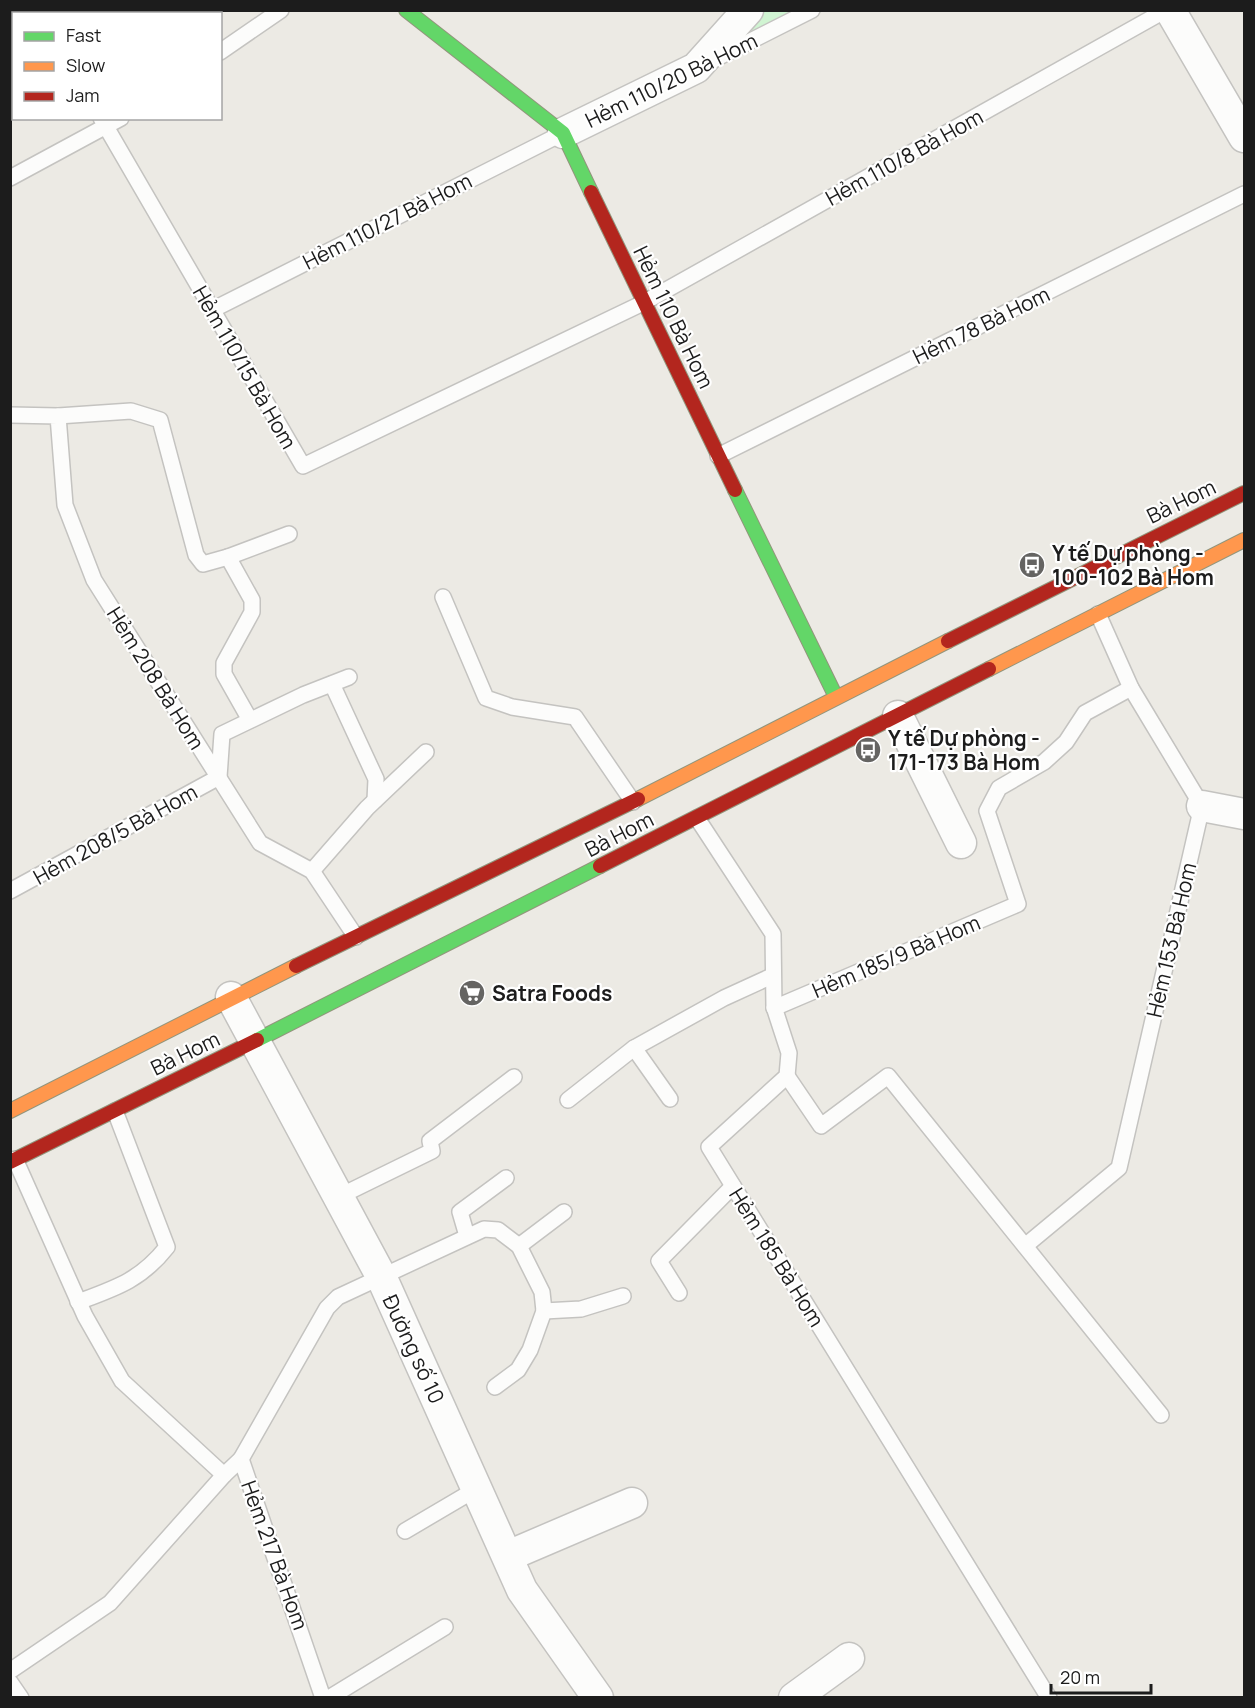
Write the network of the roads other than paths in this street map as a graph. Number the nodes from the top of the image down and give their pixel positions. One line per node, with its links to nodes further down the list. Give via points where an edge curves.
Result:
1 (280, 10): 6 (lane)
2 (406, 10): 9 (main road, Hẻm 110 Bà Hom)
3 (748, 10): 7 (street)
4 (812, 10): 7 (lane, Hẻm 110/20 Bà Hom)
5 (1168, 10): 10 (street); 13 (lane, Hẻm 110/8 Bà Hom)
6 (222, 51)
7 (696, 69): 9 (street, Hẻm 110/20 Bà Hom)
8 (103, 124): 11 (lane); 14 (lane, Hẻm 110/15 Bà Hom)
9 (563, 133): 13 (main road, Hẻm 110 Bà Hom); 14 (lane, Hẻm 110/27 Bà Hom)
10 (1245, 137)
11 (10, 177)
12 (1245, 194): 17 (lane, Hẻm 78 Bà Hom)
13 (643, 303): 14 (lane, Hẻm 110/15 Bà Hom, via 303,466); 17 (main road, Hẻm 110 Bà Hom)
14 (212, 310)
15 (10, 414): 16 (lane)
16 (58, 416): 21 (lane, via 131,411 160,420 196,555 203,564); 31 (lane, Hẻm 208 Bà Hom, via 65,505 94,580)
17 (718, 456): 27 (main road, Hẻm 110 Bà Hom)
18 (1245, 494): 27 (main road, Bà Hom)
19 (289, 534): 21 (lane)
20 (1245, 540): 23 (main road, Bà Hom)
21 (228, 557): 29 (lane, via 252,600 252,612 225,663 224,674)
22 (442, 597): 33 (lane, via 486,698 512,707 575,717)
23 (1098, 614): 26 (lane); 28 (main road, Bà Hom)
24 (349, 677): 25 (lane)
25 (332, 684): 29 (lane); 32 (lane, via 376,779)
26 (1131, 688): 34 (lane); 43 (lane, Hẻm 185/9 Bà Hom, via 1085,713 1066,742 1044,762 999,788 987,811 1018,904)
27 (836, 697): 33 (main road, Bà Hom)
28 (898, 716): 36 (main road, Bà Hom); 37 (street)
29 (250, 720): 31 (lane, via 222,734)
30 (426, 752): 32 (lane)
31 (219, 777): 38 (lane, Hẻm 208 Bà Hom, via 260,843); 39 (lane, Hẻm 208/5 Bà Hom)
32 (375, 800): 38 (lane)
33 (633, 802): 40 (main road, Bà Hom)
34 (1202, 806): 35 (street); 59 (lane, Hẻm 153 Bà Hom, via 1119,1168)
35 (1245, 814)
36 (697, 818): 41 (lane, via 773,934); 44 (main road, Bà Hom)
37 (961, 843)
38 (312, 871): 40 (lane, Hẻm 208 Bà Hom)
39 (10, 891)
40 (356, 937): 42 (main road, Bà Hom)
41 (772, 976): 43 (lane); 45 (lane)
42 (231, 998): 44 (street, Đường số 10); 50 (main road, Bà Hom)
43 (774, 1008): 46 (lane, via 789,1053)
44 (255, 1041): 51 (main road, Bà Hom); 55 (street, Đường số 10)
45 (634, 1048): 48 (lane); 49 (lane)
46 (787, 1076): 54 (lane, Hẻm 185 Bà Hom, via 709,1147); 59 (lane, via 821,1126 888,1076)
47 (514, 1077): 55 (lane, via 430,1141 432,1151)
48 (670, 1099)
49 (568, 1100)
50 (10, 1111)
51 (115, 1111): 52 (main road, Bà Hom); 63 (lane, via 167,1247 130,1282)
52 (13, 1160): 63 (lane, Hẻm 217 Bà Hom)
53 (506, 1178): 57 (lane, via 460,1212)
54 (733, 1185): 61 (lane, via 659,1261); 82 (lane, Hẻm 185 Bà Hom)
55 (338, 1197): 60 (street, Đường số 10)
56 (564, 1212): 58 (lane)
57 (467, 1236): 58 (lane, via 484,1229 498,1230); 60 (lane)
58 (519, 1246): 64 (lane, via 542,1292)
59 (1025, 1246): 66 (lane)
60 (381, 1276): 67 (lane, via 338,1297 327,1308); 69 (street, Đường số 10)
61 (679, 1293)
62 (622, 1296): 64 (lane, via 581,1309)
63 (78, 1302): 68 (lane, Hẻm 217 Bà Hom, via 122,1381)
64 (544, 1311): 65 (lane, via 518,1370)
65 (495, 1387)
66 (1161, 1415)
67 (241, 1459): 68 (lane, Hẻm 217 Bà Hom); 78 (lane, Hẻm 217 Bà Hom)
68 (224, 1475): 75 (lane, via 110,1603)
69 (478, 1488): 71 (lane); 72 (street, Đường số 10)
70 (632, 1503): 72 (street)
71 (405, 1532)
72 (508, 1556): 80 (street, Đường số 10, via 522,1590)
73 (445, 1627): 79 (lane)
74 (849, 1658): 81 (street)
75 (10, 1671)
76 (10, 1682): 77 (lane)
77 (21, 1698)
78 (323, 1698)
79 (329, 1698)
80 (598, 1698)
81 (794, 1698)
82 (1049, 1698)

